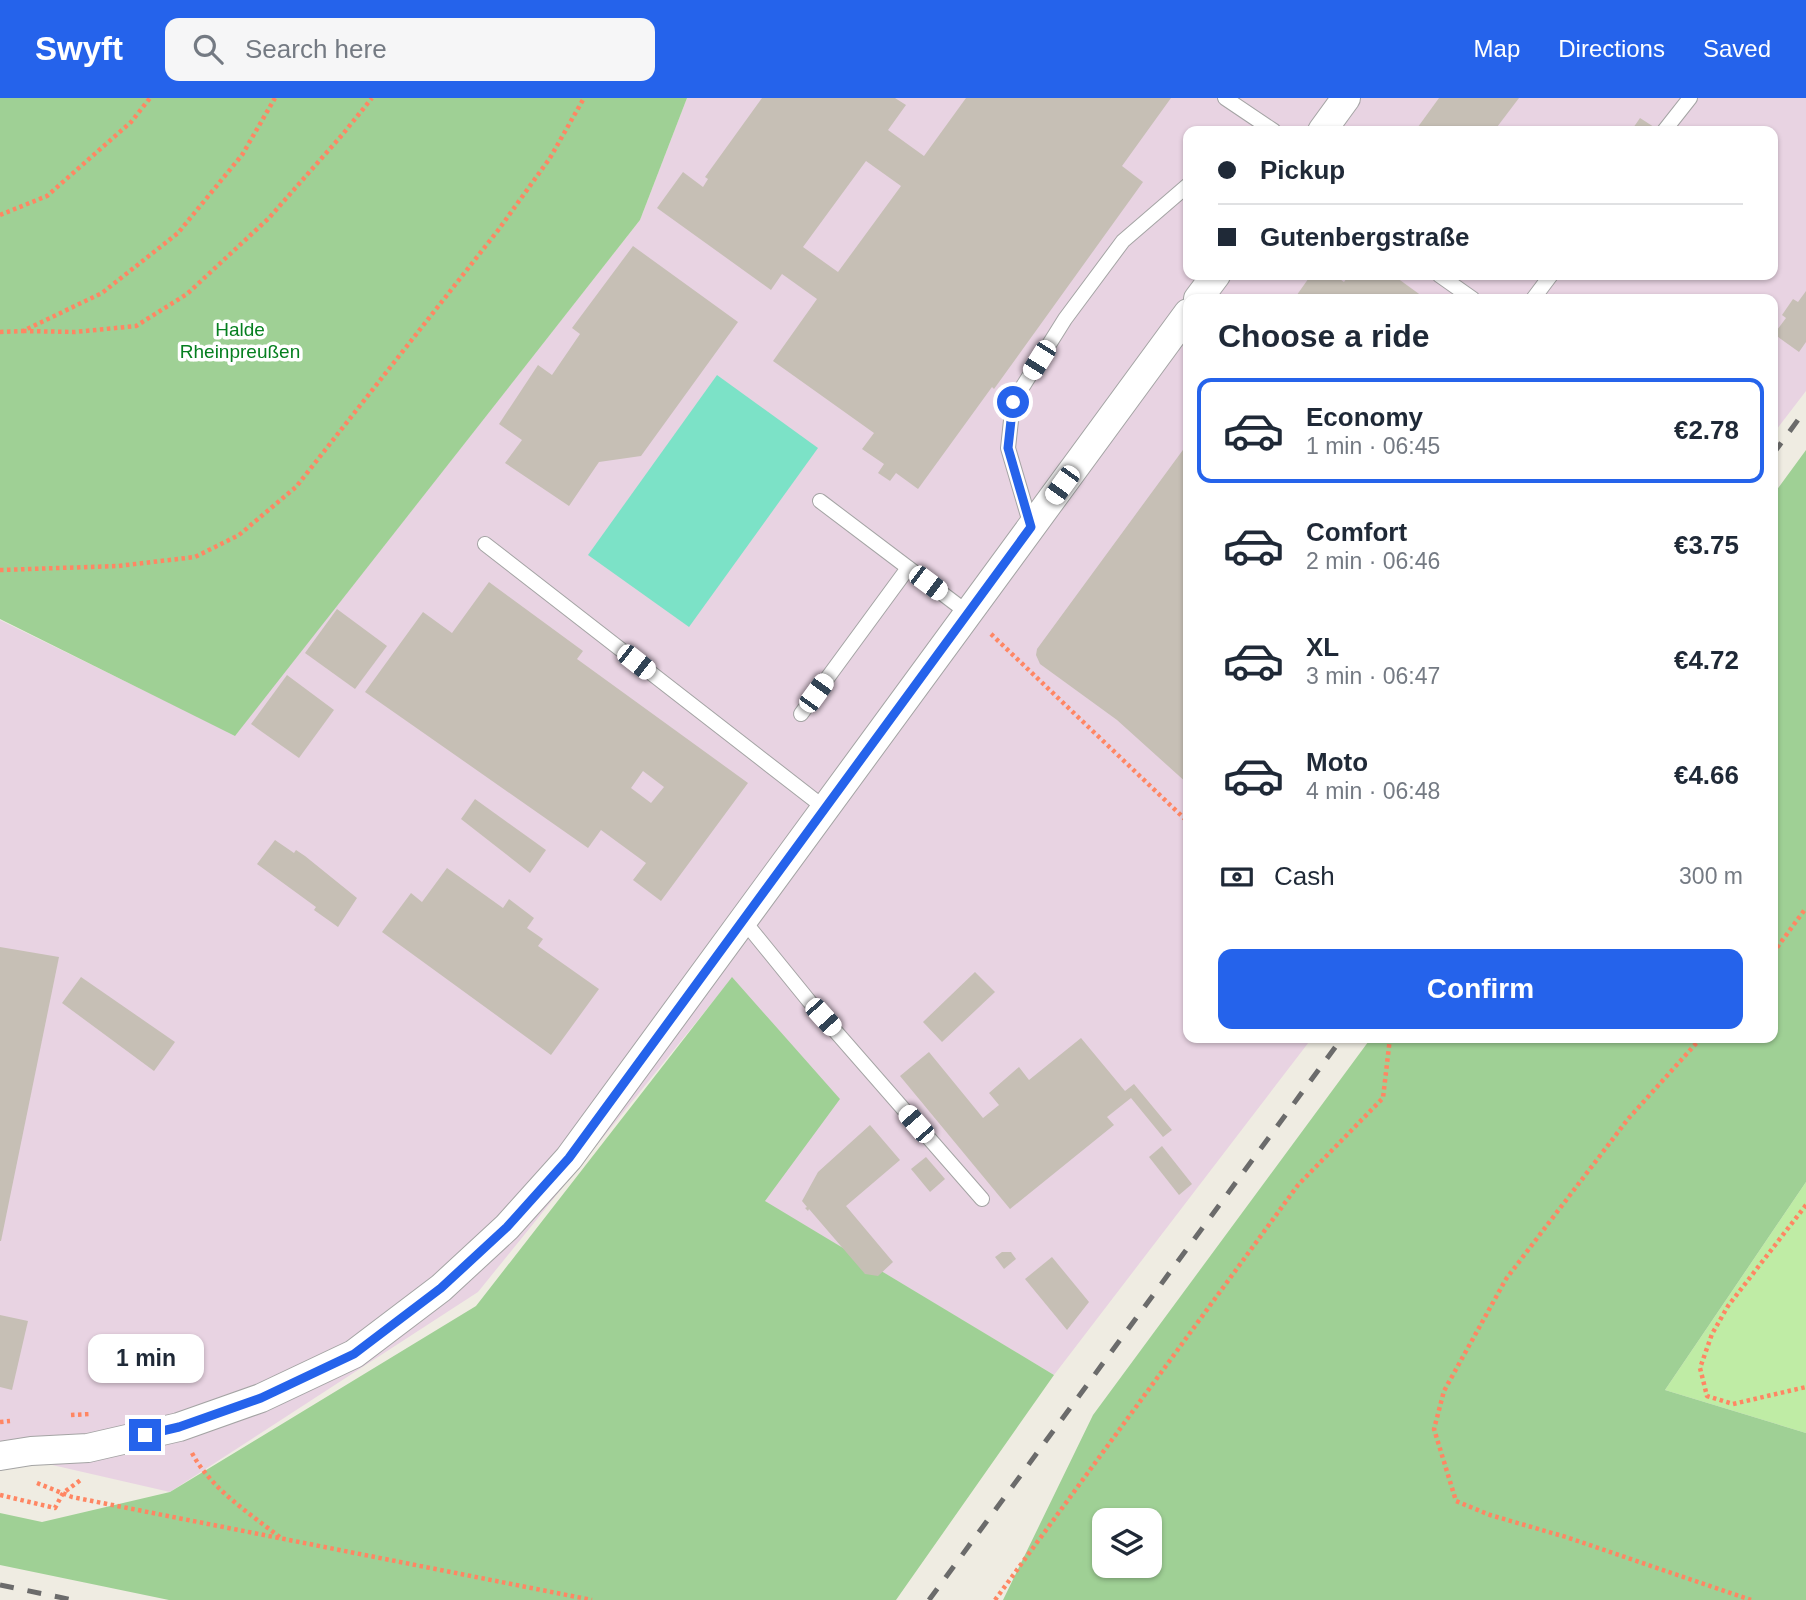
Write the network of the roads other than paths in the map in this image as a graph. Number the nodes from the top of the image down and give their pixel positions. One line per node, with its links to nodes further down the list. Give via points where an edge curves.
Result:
1 (1224, 98): 4 (lane)
2 (1346, 98): 5 (street)
3 (1690, 98): 6 (lane)
4 (1266, 126)
5 (1326, 126)
6 (1668, 126)
7 (1183, 189): 14 (lane, via 1123,241 1065,319 1013,402 1008,448)
8 (1446, 280): 10 (lane)
9 (1548, 280): 11 (lane)
10 (1466, 294)
11 (1537, 294)
12 (1183, 320): 14 (street)
13 (820, 501): 16 (lane)
14 (1031, 527): 17 (street)
15 (485, 544): 19 (lane)
16 (908, 568): 17 (lane); 18 (lane)
17 (968, 612): 19 (street)
18 (801, 714)
19 (826, 809): 20 (street)
20 (744, 921): 21 (lane); 22 (street, via 569,1158 507,1227 441,1288 354,1354 261,1398 179,1427 88,1448)
21 (982, 1199)
22 (0, 1456)

